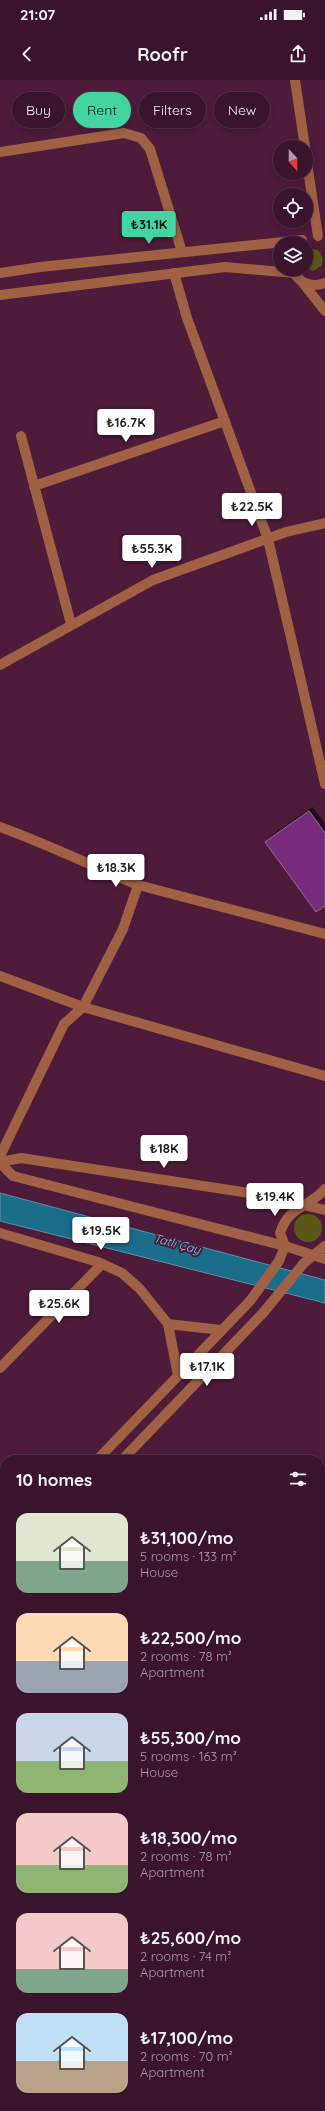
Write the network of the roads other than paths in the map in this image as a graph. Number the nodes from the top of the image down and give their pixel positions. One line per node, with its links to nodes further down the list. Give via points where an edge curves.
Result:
1 (295, 80): 2 (street)
2 (304, 140)
3 (0, 152): 7 (street, via 124,133 141,138 150,149)
4 (311, 180): 5 (street)
5 (322, 237)
6 (273, 244): 7 (street)
7 (182, 252): 9 (street)
8 (273, 270): 10 (street, via 225,266)
9 (0, 273)
10 (174, 273): 14 (street); 16 (street, via 186,318)
11 (297, 276): 12 (street)
12 (303, 283): 13 (street); 15 (street)
13 (325, 283)
14 (0, 295)
15 (325, 311)
16 (225, 421): 18 (street); 20 (street)
17 (22, 436): 18 (street)
18 (34, 486): 21 (street)
19 (325, 523): 20 (street)
20 (268, 539): 21 (street, via 153,580); 23 (street)
21 (71, 624): 22 (street)
22 (0, 665)
23 (325, 784)
24 (0, 827): 25 (street)
25 (138, 885): 26 (street); 28 (street, via 123,929)
26 (325, 934)
27 (0, 976): 28 (street)
28 (83, 1007): 29 (street); 30 (street, via 64,1024)
29 (325, 1076)
30 (0, 1156)
31 (0, 1162): 33 (street, via 21,1158); 36 (street, via 13,1176)
32 (325, 1189): 33 (street)
33 (307, 1204): 34 (street); 36 (street, via 289,1215 283,1226 280,1233)
34 (325, 1210)
35 (0, 1233): 40 (street)
36 (285, 1246): 38 (street); 42 (street, via 256,1292)
37 (325, 1246): 38 (street)
38 (313, 1256): 39 (street); 46 (street)
39 (325, 1258)
40 (102, 1264): 41 (street, via 122,1273); 43 (street)
41 (168, 1324): 42 (street); 44 (street)
42 (222, 1330): 44 (street)
43 (0, 1368)
44 (178, 1375): 45 (street)
45 (102, 1455)
46 (127, 1455)

